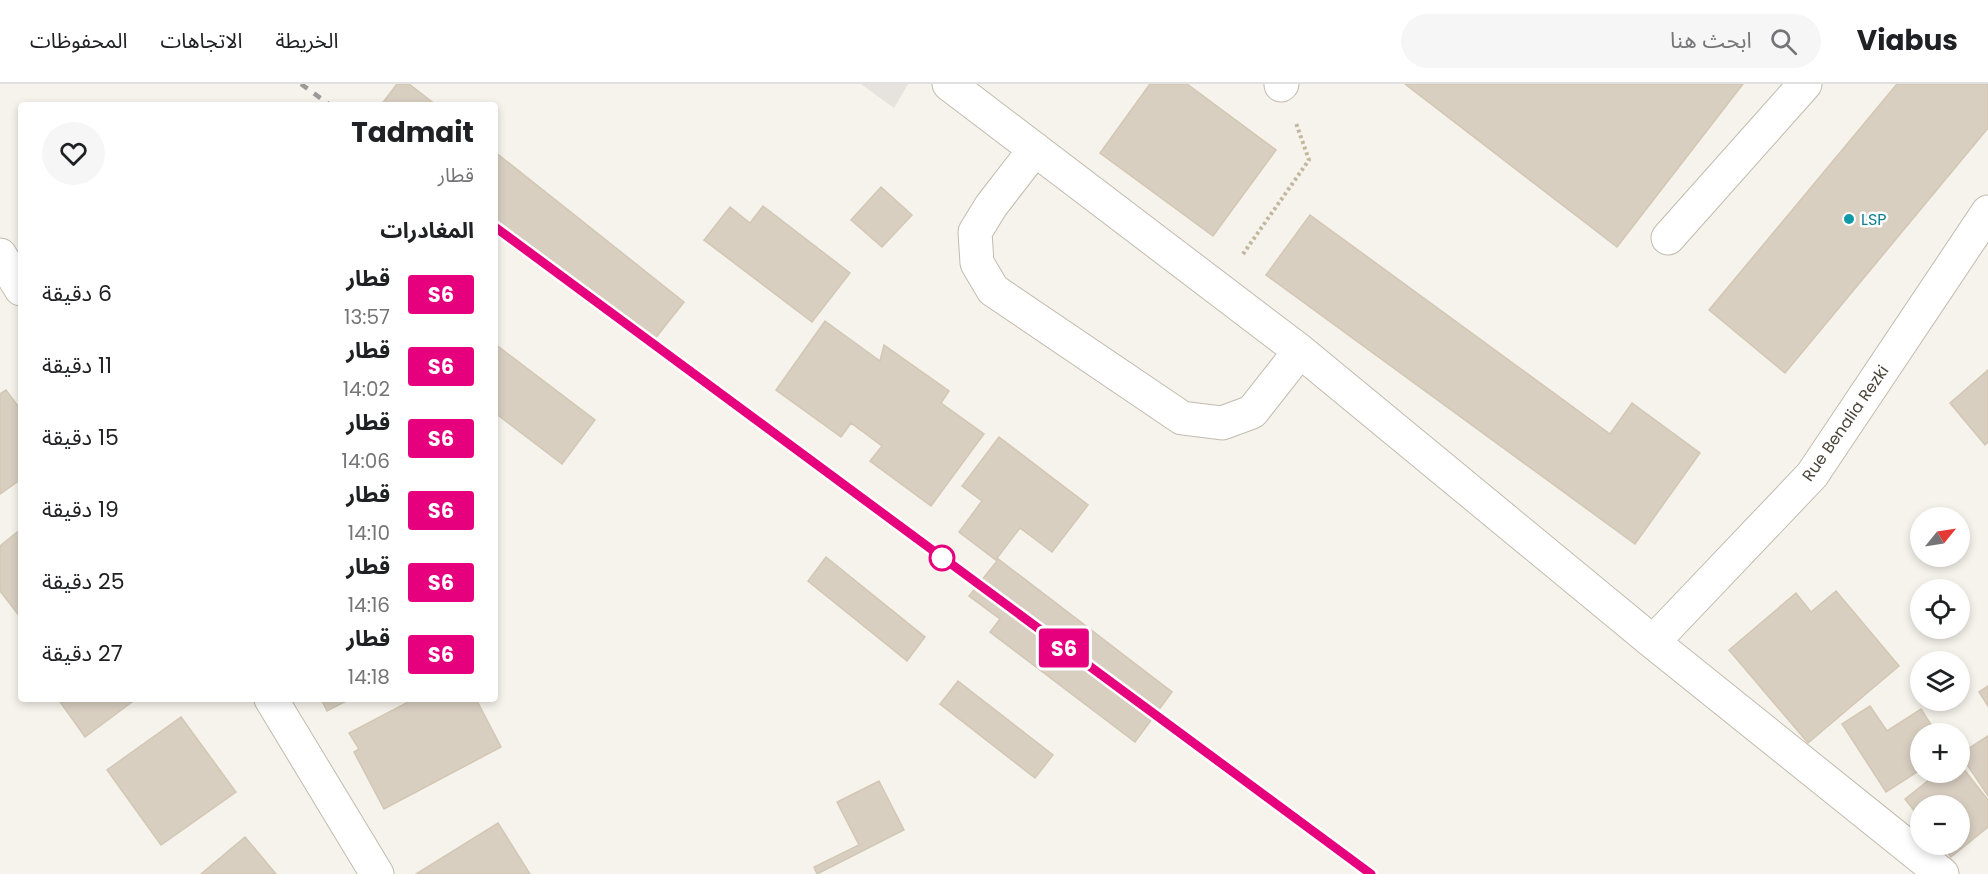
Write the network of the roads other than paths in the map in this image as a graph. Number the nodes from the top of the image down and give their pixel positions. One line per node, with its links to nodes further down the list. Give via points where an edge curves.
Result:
1 (949, 84): 3 (street)
2 (1805, 84): 5 (street)
3 (1035, 149): 8 (street); 8 (street, via 975,232 977,263 993,290 1182,418 1222,423 1252,412)
4 (1988, 212): 9 (street, Rue Benalia Rezki, via 1812,475)
5 (1668, 238)
6 (0, 255): 7 (street)
7 (18, 285)
8 (1300, 351): 9 (street)
9 (1653, 642): 12 (street)
10 (273, 702): 11 (street)
11 (377, 874)
12 (1942, 874)

